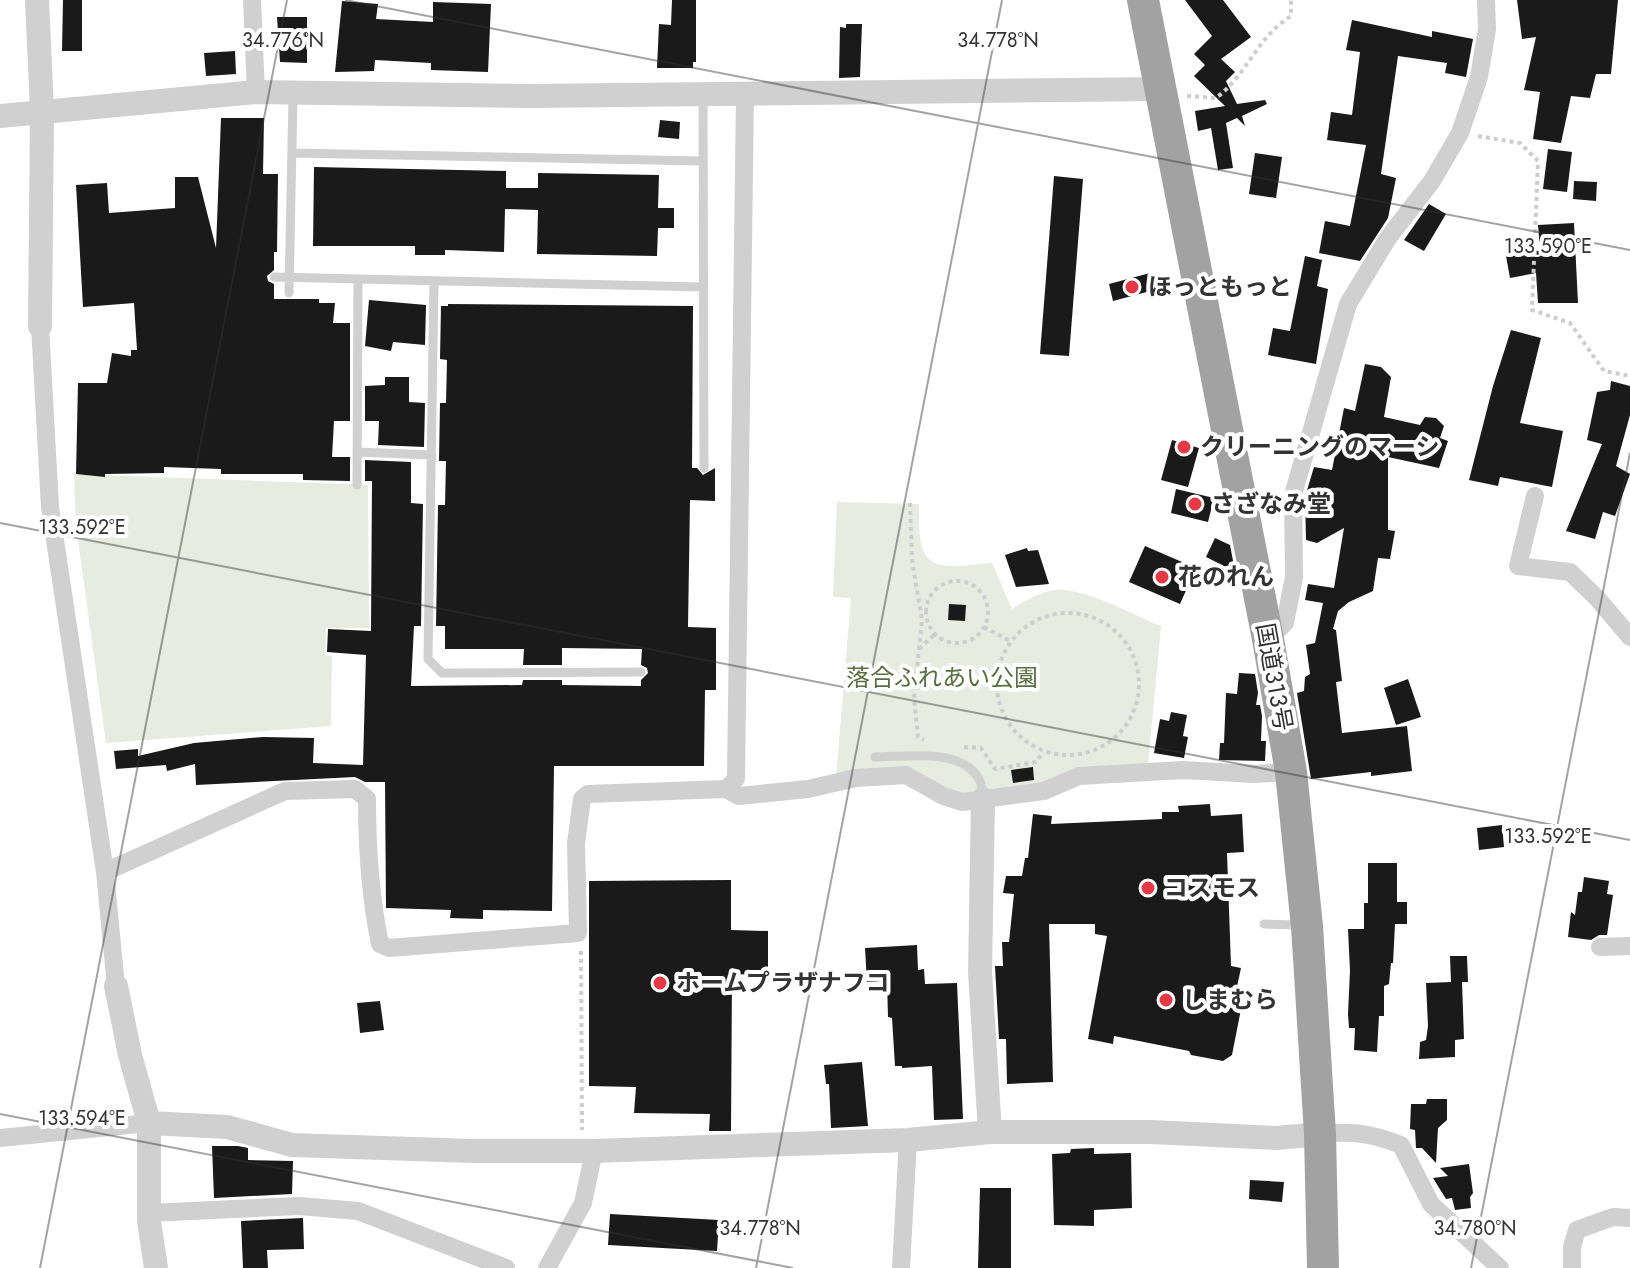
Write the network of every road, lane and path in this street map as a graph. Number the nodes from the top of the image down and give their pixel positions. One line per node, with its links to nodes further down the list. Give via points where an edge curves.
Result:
1 (37, 0): 11 (street)
2 (252, 0): 7 (street)
3 (1143, 0): 6 (highway, 国道313号)
4 (1291, 0): 6 (path, via 1291,16 1275,26 1216,98)
5 (1486, 0): 13 (street, via 1479,77)
6 (1159, 89): 10 (street); 33 (highway, 国道313号)
7 (256, 92): 8 (street); 11 (street)
8 (293, 92): 9 (street); 14 (lane)
9 (703, 94): 10 (street); 15 (lane)
10 (745, 94): 42 (street, via 736,779)
11 (33, 111): 12 (street); 22 (street)
12 (0, 116)
13 (1460, 133): 23 (path, via 1520,143 1538,161 1532,310 1570,323 1604,371); 33 (street, via 1348,304 1293,495 1294,577 1285,623)
14 (292, 153): 15 (lane); 17 (lane)
15 (703, 161): 20 (lane)
16 (274, 277): 17 (lane)
17 (289, 277): 18 (lane); 21 (lane)
18 (358, 279): 19 (lane); 24 (lane)
19 (434, 281): 20 (lane); 25 (lane)
20 (703, 287): 26 (lane)
21 (289, 293)
22 (40, 326): 44 (street, via 50,507)
23 (1630, 376)
24 (357, 452): 25 (lane); 27 (lane)
25 (432, 455): 36 (lane, via 428,659 442,673)
26 (704, 468)
27 (357, 485)
28 (1535, 496): 32 (street, via 1518,566 1570,572)
29 (910, 503): 35 (path, via 922,620)
30 (984, 627): 31 (path, via 966,642 944,641); 31 (path, via 988,609 981,591 954,580 936,588 926,605); 34 (path)
31 (935, 634): 35 (path)
32 (1630, 637)
33 (1268, 639): 41 (highway, 国道313号)
34 (1012, 642): 39 (path, via 998,671 998,696 1018,736); 39 (path, via 1043,618 1091,616 1112,628 1138,668 1133,714 1120,733 1081,755)
35 (919, 649): 37 (path, via 914,674 918,737)
36 (641, 672)
37 (934, 743)
38 (949, 745): 39 (path, via 981,748 995,769 1036,762)
39 (1043, 751)
40 (875, 757): 43 (lane, via 945,758 980,780)
41 (1291, 772): 43 (street, via 1183,770 1079,776 1044,791); 46 (highway, 国道313号)
42 (726, 789): 43 (street, via 739,796 906,775 962,802); 47 (street, via 588,794 582,799 576,843)
43 (983, 799): 52 (street, via 980,972)
44 (105, 872): 47 (street, via 285,791 355,789 367,799 367,847 380,944 389,948); 50 (street)
45 (1264, 924): 46 (lane)
46 (1307, 926): 53 (highway, 国道313号)
47 (578, 933): 56 (path)
48 (1630, 946): 49 (street)
49 (1600, 947)
50 (116, 986): 51 (street)
51 (139, 1124): 54 (street); 56 (street, via 227,1127 292,1145); 57 (street)
52 (990, 1132): 53 (street, via 1276,1138); 55 (street)
53 (1320, 1134): 63 (highway, 国道313号); 64 (street, via 1374,1134 1401,1145 1431,1204)
54 (0, 1138)
55 (908, 1140): 56 (street); 62 (street)
56 (588, 1151): 61 (street, via 583,1203)
57 (149, 1213): 59 (street); 60 (street, via 299,1206 358,1211)
58 (1630, 1218): 65 (street, via 1613,1217 1577,1230)
59 (156, 1268)
60 (506, 1268)
61 (547, 1268)
62 (901, 1268)
63 (1323, 1268)
64 (1500, 1268)
65 (1572, 1268)

